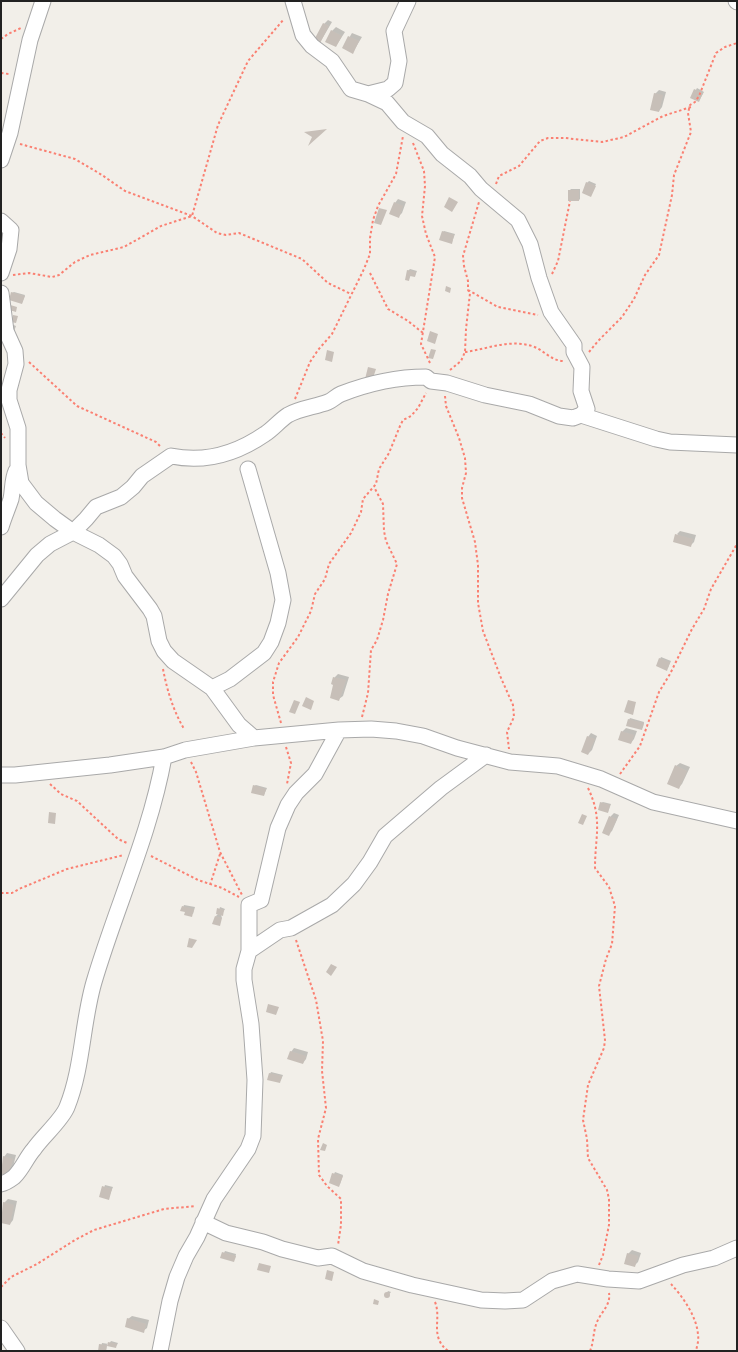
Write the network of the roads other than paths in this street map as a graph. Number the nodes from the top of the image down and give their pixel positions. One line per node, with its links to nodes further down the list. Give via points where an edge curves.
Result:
1 (42, 1): 5 (street)
2 (408, 1): 4 (street, via 394,31 399,60 395,83 388,89)
3 (294, 4): 4 (street, via 300,29 312,46 332,61 351,89)
4 (368, 94): 10 (street, via 387,103 405,131 427,136 442,154 518,220 530,244 551,312 574,345 582,367 581,391 587,409)
5 (1, 160)
6 (1, 221): 7 (street, via 11,230)
7 (7, 274)
8 (1, 292): 9 (street)
9 (3, 320): 12 (street, via 16,364 9,400 18,428)
10 (581, 415): 11 (street, via 670,442); 15 (street, via 574,418 559,416 528,404 447,383 398,378 365,385 329,402 289,415 264,435 232,452 204,459 171,456 142,476 121,497 96,507)
11 (737, 445)
12 (18, 465): 14 (street); 15 (street, via 20,483 27,493)
13 (248, 469): 17 (street, via 283,600 272,642 264,653 230,679)
14 (1, 527)
15 (73, 532): 16 (street, via 37,554); 17 (street, via 114,556 154,616 164,651)
16 (1, 599)
17 (212, 688): 19 (street, via 239,725)
18 (339, 730): 19 (street); 20 (street, via 396,731); 24 (street, via 315,774 288,805 278,828 261,900 249,905)
19 (254, 738): 21 (street, via 185,750)
20 (486, 755): 23 (street, via 510,762 558,766 652,802); 24 (street, via 385,836 354,884 332,905 291,928 280,930)
21 (164, 757): 22 (street); 25 (street, via 139,850 94,982 79,1064 66,1110 22,1168)
22 (1, 775)
23 (737, 821)
24 (249, 951): 26 (street, via 244,980 255,1080 252,1136 242,1160 214,1199)
25 (1, 1184)
26 (203, 1222): 27 (street, via 226,1233 282,1249 318,1258 332,1256 363,1271 480,1300 524,1300 552,1282 577,1274 639,1281); 30 (street, via 177,1277)
27 (737, 1248)
28 (1, 1328): 29 (street)
29 (17, 1351)
30 (160, 1351)

